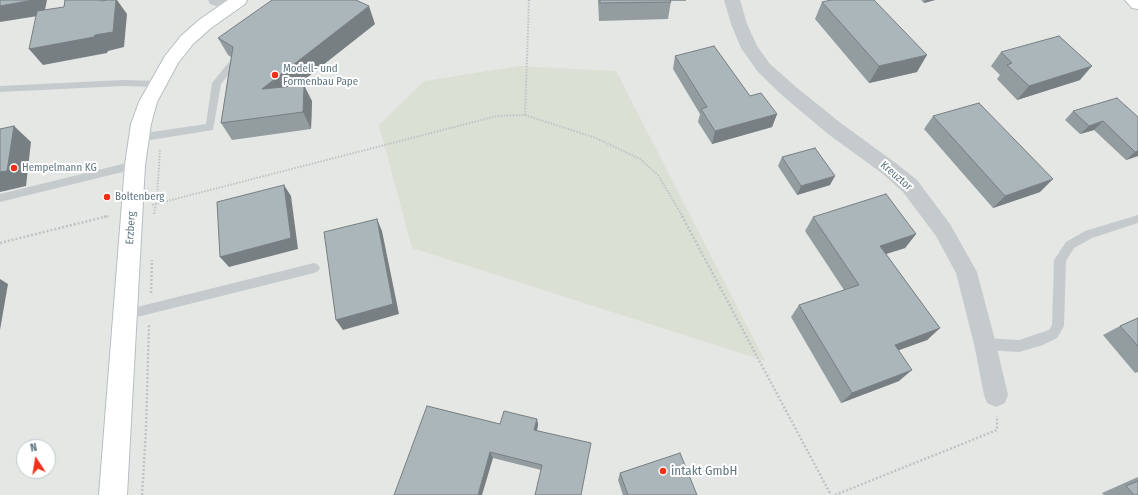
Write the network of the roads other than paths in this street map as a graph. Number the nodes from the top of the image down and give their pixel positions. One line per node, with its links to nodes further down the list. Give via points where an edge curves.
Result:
1 (732, 0): 14 (street, Kreuztor, via 749,48 764,68 829,124 910,186 926,206 966,272)
2 (1133, 0): 4 (street)
3 (228, 2): 6 (street, Erzberg, via 186,40)
4 (1138, 4)
5 (232, 64): 8 (lane, via 217,83 210,127)
6 (157, 84): 7 (lane, via 123,83); 8 (street, Erzberg, via 148,102)
7 (0, 89)
8 (138, 138): 9 (street, Erzberg)
9 (135, 165): 10 (lane); 13 (street, Erzberg)
10 (0, 198)
11 (1138, 219): 14 (lane, via 1089,234 1070,245 1060,260 1058,326 1053,334 1020,346)
12 (314, 268): 13 (lane)
13 (125, 315): 16 (street, Erzberg)
14 (985, 344): 15 (street, Kreuztor)
15 (996, 395)
16 (113, 495)

